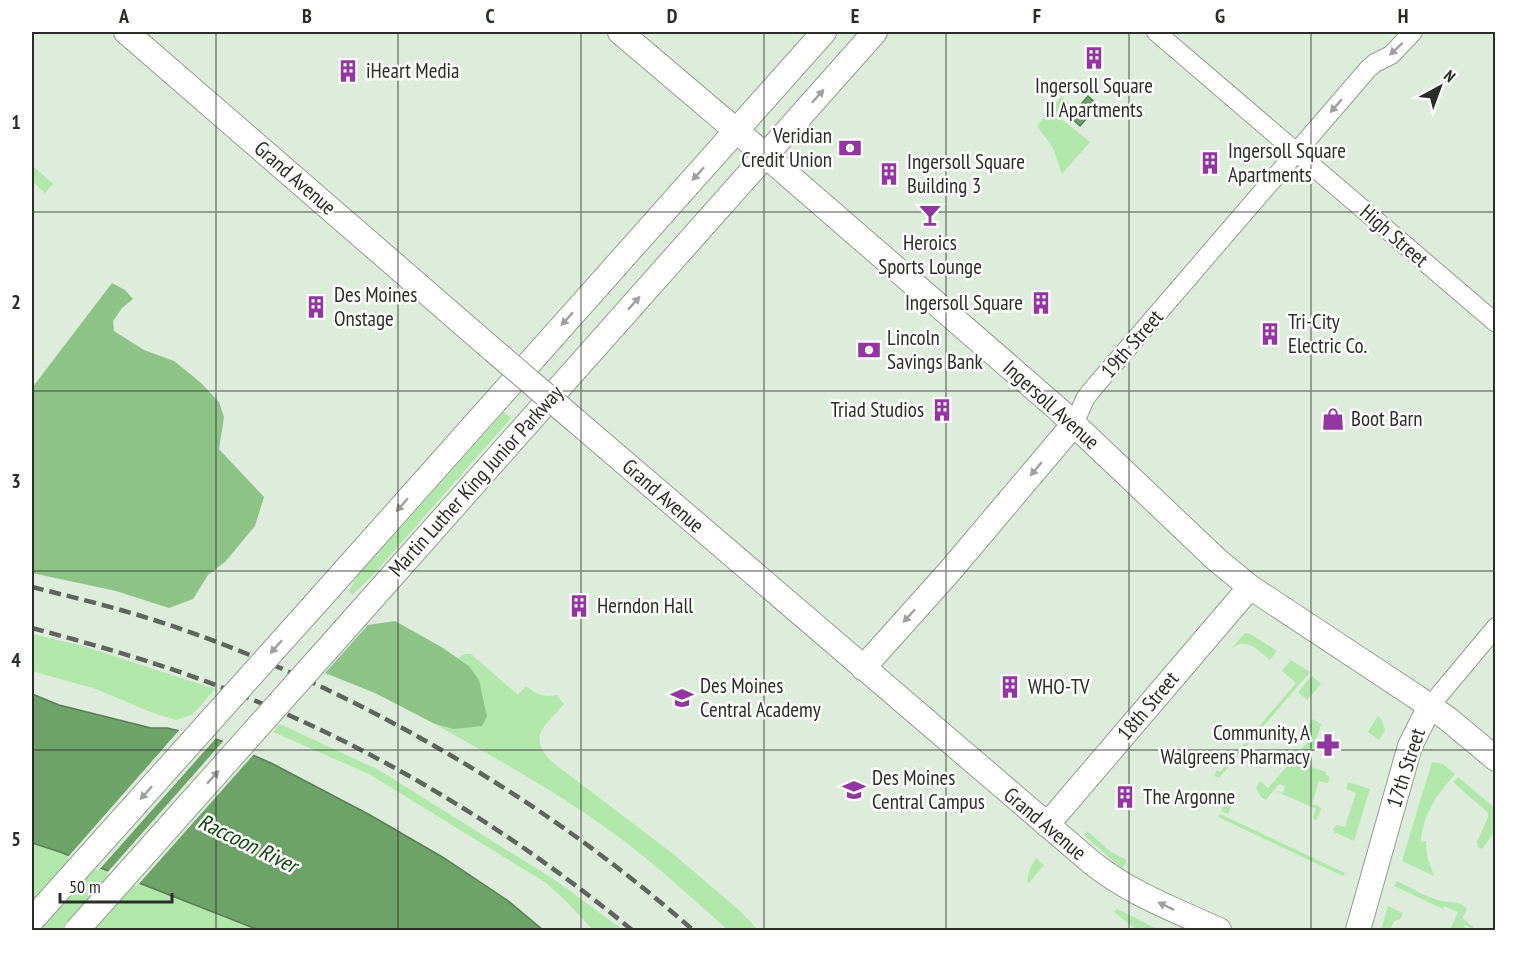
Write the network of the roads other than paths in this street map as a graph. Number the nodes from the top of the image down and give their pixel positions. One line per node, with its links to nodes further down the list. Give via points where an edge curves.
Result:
1 (126, 32): 14 (main road, Grand Avenue, bridge)
2 (620, 32): 7 (main road, Ingersoll Avenue)
3 (824, 32): 7 (main road, Martin Luther King Junior Parkway)
4 (875, 32): 9 (main road, Martin Luther King Junior Parkway, one-way to 4)
5 (1156, 32): 8 (street, High Street)
6 (1413, 32): 8 (street, 19th Street, one-way to 8, via 1391,55 1368,69)
7 (737, 131): 9 (main road, Ingersoll Avenue); 18 (main road, Martin Luther King Junior Parkway, one-way to 18, bridge)
8 (1297, 152): 10 (street, High Street); 11 (street, 19th Street, via 1090,392)
9 (765, 155): 11 (main road, Ingersoll Avenue); 19 (main road, Martin Luther King Junior Parkway, one-way to 9, bridge)
10 (1496, 323)
11 (1074, 424): 12 (main road, Ingersoll Avenue); 14 (main road, 19th Street, one-way to 14)
12 (1250, 587): 15 (main road, Ingersoll Avenue); 17 (main road, 18th Street)
13 (1496, 627): 15 (street, 17th Street)
14 (863, 668): 17 (main road, Grand Avenue)
15 (1430, 706): 16 (main road, Ingersoll Avenue); 21 (main road, 17th Street, via 1410,746)
16 (1496, 759)
17 (1047, 825): 20 (main road, Grand Avenue, one-way to 17, via 1120,884)
18 (32, 920)
19 (77, 930)
20 (1219, 930)
21 (1358, 930)

